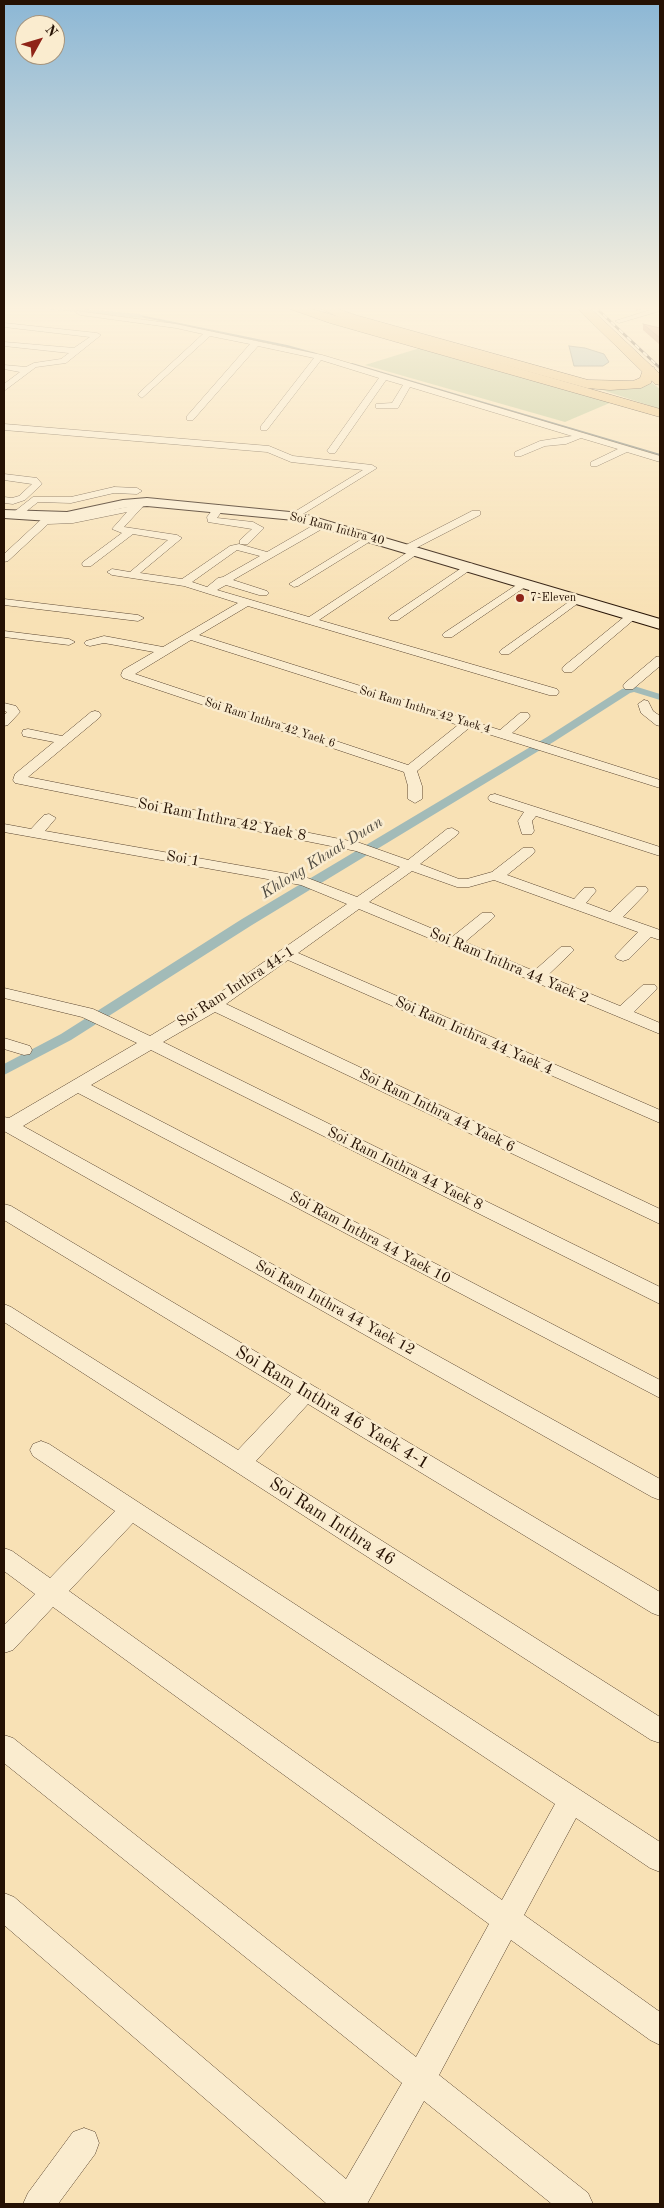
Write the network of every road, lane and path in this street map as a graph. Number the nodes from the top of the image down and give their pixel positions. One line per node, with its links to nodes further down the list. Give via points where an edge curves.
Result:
1 (197, 410): 9 (street)
2 (278, 410): 6 (street)
3 (360, 410): 12 (street)
4 (498, 410): 8 (street)
5 (4, 427): 9 (street)
6 (264, 428)
7 (210, 434): 10 (street)
8 (582, 435): 11 (street); 13 (street, via 566,442 543,443)
9 (168, 441): 10 (street)
10 (202, 444): 22 (street, via 269,449 291,458 372,468)
11 (627, 449): 14 (street); 15 (street)
12 (332, 451)
13 (518, 454)
14 (660, 459)
15 (594, 464)
16 (4, 477): 17 (street, via 34,480 38,484 22,498)
17 (4, 500)
18 (138, 501): 19 (street, Soi Ram Inthra 40); 21 (street, via 114,490 71,500 36,499); 23 (street, Soi Ram Inthra 40); 25 (street, via 117,529)
19 (219, 508): 22 (street, Soi Ram Inthra 40); 27 (street, via 212,520 259,528)
20 (476, 513): 28 (street)
21 (9, 514): 23 (street, Soi Ram Inthra 40)
22 (295, 516): 24 (street, Soi Ram Inthra 40)
23 (48, 519): 30 (street)
24 (323, 524): 26 (street, Soi Ram Inthra 40); 29 (street)
25 (130, 532): 31 (street); 34 (street, via 177,538)
26 (370, 537): 28 (street, Soi Ram Inthra 40); 37 (street)
27 (244, 542)
28 (412, 550): 32 (street, Soi Ram Inthra 40); 48 (street)
29 (267, 555): 33 (street, via 234,548 184,584); 35 (street)
30 (4, 559)
31 (87, 564)
32 (468, 566): 36 (street, Soi Ram Inthra 40); 47 (street)
33 (112, 572)
34 (135, 572)
35 (222, 580): 39 (street); 40 (street)
36 (524, 583): 41 (street, Soi Ram Inthra 40); 51 (street)
37 (294, 584)
38 (189, 585): 43 (street)
39 (212, 588)
40 (263, 593)
41 (577, 599): 45 (street, Soi Ram Inthra 40); 56 (street)
42 (9, 602): 44 (street); 46 (street)
43 (247, 602): 48 (street); 52 (street)
44 (4, 615)
45 (633, 615): 49 (street, Soi Ram Inthra 40); 58 (street)
46 (138, 618)
47 (394, 618)
48 (311, 620): 60 (street)
49 (660, 624)
50 (4, 634): 53 (street)
51 (448, 635)
52 (190, 636): 55 (street); 67 (street, Soi Ram Inthra 42 Yaek 4)
53 (69, 642)
54 (90, 643): 55 (street, via 104,639)
55 (166, 651): 71 (street, Soi Ram Inthra 42 Yaek 6, via 127,673 130,677)
56 (505, 652)
57 (660, 660): 59 (street)
58 (568, 669)
59 (628, 686)
60 (553, 692)
61 (644, 704): 66 (street, via 647,713)
62 (4, 707): 65 (street, via 14,712)
63 (95, 715): 70 (street)
64 (524, 716): 69 (street)
65 (4, 722)
66 (660, 722)
67 (468, 724): 69 (street, Soi Ram Inthra 42 Yaek 4); 71 (street)
68 (28, 733): 70 (street)
69 (503, 734): 72 (street, Soi Ram Inthra 42 Yaek 4)
70 (64, 740): 83 (street, Soi Ram Inthra 42 Yaek 8, via 20,780 360,847)
71 (410, 770): 74 (street)
72 (660, 784)
73 (495, 798): 75 (street)
74 (415, 799)
75 (532, 811): 78 (street, via 525,821); 82 (street)
76 (49, 818): 80 (street)
77 (4, 828): 80 (street, Soi 1)
78 (528, 831)
79 (452, 832): 83 (street, Soi Ram Inthra 44-1)
80 (35, 833): 87 (street, Soi 1, via 310,883)
81 (528, 851): 84 (street, Soi Ram Inthra 42 Yaek 8)
82 (660, 852)
83 (411, 865): 84 (street, Soi Ram Inthra 42 Yaek 8, via 462,884); 87 (street, Soi Ram Inthra 44-1)
84 (496, 876): 88 (street)
85 (641, 890): 90 (street)
86 (589, 891): 88 (street)
87 (358, 903): 92 (street, Soi Ram Inthra 44 Yaek 2); 94 (street, Soi Ram Inthra 44-1)
88 (576, 905): 90 (street)
89 (487, 916): 92 (street)
90 (613, 918): 91 (street)
91 (654, 933): 95 (street)
92 (454, 943): 96 (street, Soi Ram Inthra 44 Yaek 2)
93 (566, 950): 96 (street)
94 (288, 954): 99 (street, Soi Ram Inthra 44-1); 106 (street, Soi Ram Inthra 44 Yaek 4)
95 (623, 956)
96 (537, 978): 100 (street, Soi Ram Inthra 44 Yaek 2)
97 (649, 988): 100 (street)
98 (4, 993): 102 (street, Soi Ram Inthra 44 Yaek 8, via 87,1013)
99 (214, 1005): 102 (street, Soi Ram Inthra 44-1); 109 (street, Soi Ram Inthra 44 Yaek 6)
100 (623, 1013): 101 (street, Soi Ram Inthra 44 Yaek 2)
101 (660, 1028)
102 (150, 1042): 105 (street, Soi Ram Inthra 44-1); 110 (street, Soi Ram Inthra 44 Yaek 8)
103 (4, 1043): 104 (street)
104 (24, 1050)
105 (79, 1086): 107 (street, Soi Ram Inthra 44-1); 112 (street, Soi Ram Inthra 44 Yaek 10)
106 (660, 1117)
107 (7, 1124): 116 (street, Soi Ram Inthra 44 Yaek 12)
108 (4, 1210): 113 (street, Soi Ram Inthra 46 Yaek 4-1)
109 (660, 1217)
110 (660, 1296)
111 (4, 1312): 115 (street, Soi Ram Inthra 46)
112 (660, 1390)
113 (305, 1393): 115 (street); 120 (street, Soi Ram Inthra 46 Yaek 4-1)
114 (41, 1450): 117 (street)
115 (240, 1463): 122 (street, Soi Ram Inthra 46)
116 (660, 1490)
117 (130, 1511): 119 (street); 124 (street)
118 (4, 1558): 119 (street)
119 (51, 1593): 121 (street); 127 (street)
120 (660, 1605)
121 (4, 1642)
122 (660, 1731)
123 (4, 1747): 129 (street)
124 (571, 1800): 125 (street); 127 (street)
125 (660, 1858)
126 (4, 1907): 132 (street)
127 (506, 1920): 128 (street); 129 (street)
128 (660, 2030)
129 (420, 2080): 132 (street); 133 (street)
130 (84, 2143): 131 (street)
131 (39, 2204)
132 (350, 2204)
133 (576, 2204)

